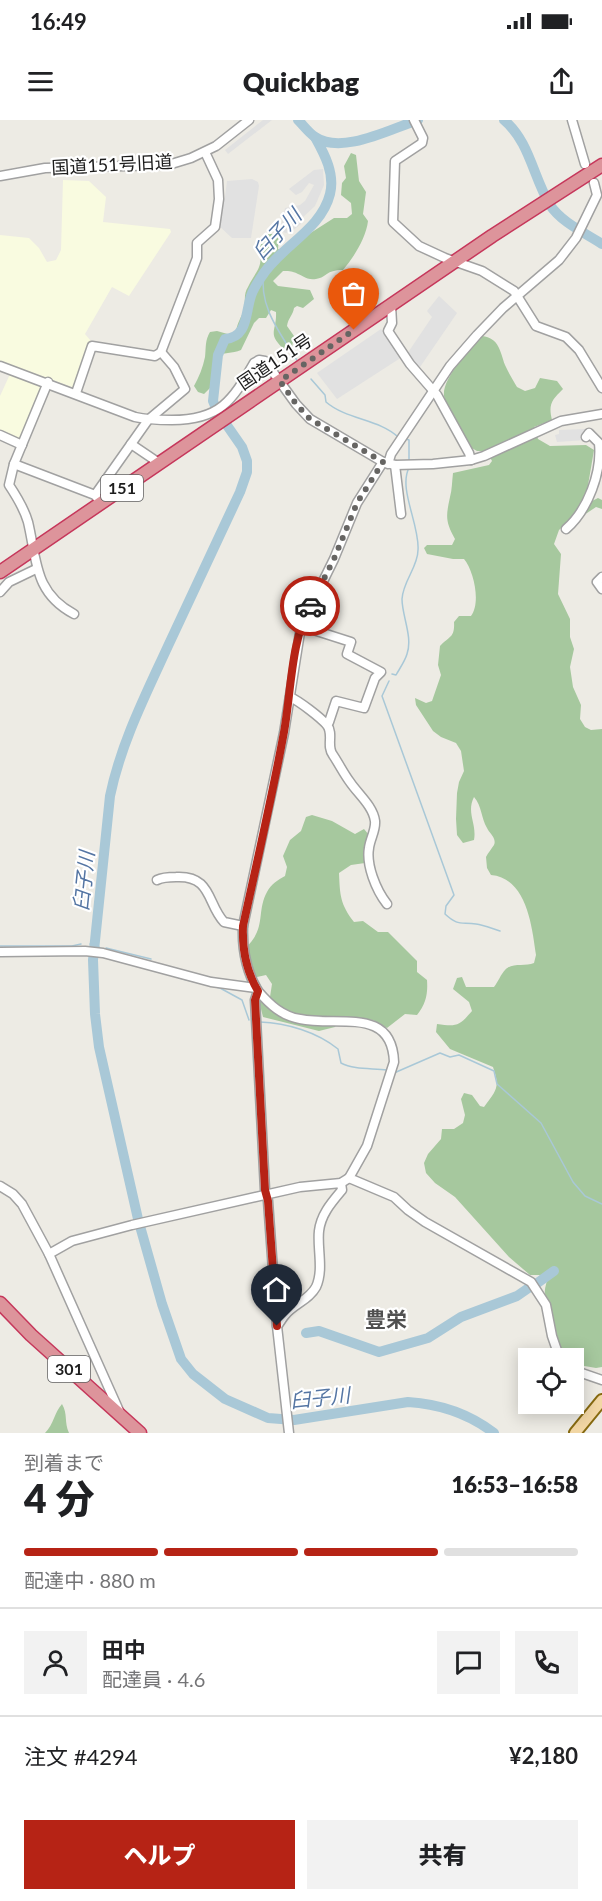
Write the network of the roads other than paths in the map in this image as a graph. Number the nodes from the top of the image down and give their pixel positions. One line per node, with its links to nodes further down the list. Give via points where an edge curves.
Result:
1 (249, 120): 4 (street, 国道151号旧道)
2 (572, 120): 5 (street)
3 (415, 123): 9 (street, via 422,143 395,161 393,222 419,246)
4 (205, 152): 7 (street, 国道151号旧道, via 168,165 45,168); 12 (street, via 220,189 216,223 197,243 196,258)
5 (585, 164)
6 (602, 165): 9 (highway, 国道151号 / 151)
7 (0, 176)
8 (594, 183): 10 (street, via 597,195 579,235 559,260)
9 (457, 261): 10 (street, via 482,271); 11 (highway, 国道151号 / 151)
10 (518, 295): 16 (street, via 536,326 566,337 579,350); 17 (street, via 477,334)
11 (391, 305): 14 (highway, 国道151号 / 151); 17 (street, via 392,323 388,331)
12 (161, 352): 18 (street, via 155,356 92,346); 21 (street, via 185,389)
13 (0, 366): 15 (street)
14 (280, 381): 19 (highway, 国道151号 / 151); 19 (street, via 270,366 259,360); 28 (street, via 310,419)
15 (48, 382): 18 (street); 25 (street)
16 (602, 388)
17 (434, 392): 26 (street); 28 (street, via 390,454)
18 (76, 393): 21 (street)
19 (226, 411): 21 (street, via 196,419); 27 (highway, 国道151号 / 151, via 212,427)
20 (602, 414): 26 (street, via 561,422)
21 (148, 420): 24 (street)
22 (0, 436): 25 (street)
23 (586, 437): 30 (street, via 589,433 600,446)
24 (131, 444): 27 (street); 32 (street)
25 (22, 445): 29 (street)
26 (471, 460): 28 (street)
27 (159, 463): 32 (highway, 国道151号 / 151)
28 (389, 463): 33 (street); 42 (street, via 357,503)
29 (14, 464): 32 (street); 35 (street, via 9,486 21,502)
30 (591, 492): 31 (street); 34 (street, via 578,517)
31 (602, 495)
32 (98, 499): 35 (highway, 国道151号 / 151)
33 (401, 514)
34 (566, 529)
35 (32, 549): 36 (street); 37 (highway, 国道151号 / 151)
36 (36, 569): 40 (street, via 9,582); 41 (street, via 51,596)
37 (0, 572)
38 (602, 578): 39 (street, via 597,582)
39 (602, 589)
40 (0, 592)
41 (74, 614)
42 (301, 626): 43 (street); 44 (street, via 351,642 347,654 381,672 364,708 336,701)
43 (290, 697): 44 (street); 47 (street)
44 (327, 725): 46 (street, via 331,753 375,819 368,848 369,863)
45 (157, 880): 47 (street, via 179,876 198,881 224,922)
46 (387, 904)
47 (243, 926): 49 (street, via 243,953)
48 (0, 952): 49 (street, via 100,953)
49 (257, 990): 50 (street, via 270,1005 289,1016 301,1020 362,1022 374,1025 389,1038 394,1062 367,1146); 52 (street)
50 (345, 1181): 52 (street); 55 (street, via 321,1222 316,1288); 56 (street, via 394,1197 425,1222 531,1282 546,1305)
51 (0, 1186): 53 (street, via 22,1204)
52 (266, 1195): 53 (street, via 72,1240); 55 (street)
53 (49, 1254): 60 (street)
54 (0, 1303): 60 (highway, 301)
55 (277, 1326): 61 (street)
56 (556, 1348)
57 (584, 1374): 58 (street)
58 (602, 1380)
59 (602, 1400): 63 (main road)
60 (121, 1416): 62 (highway, 301)
61 (289, 1430)
62 (141, 1433)
63 (575, 1433)

